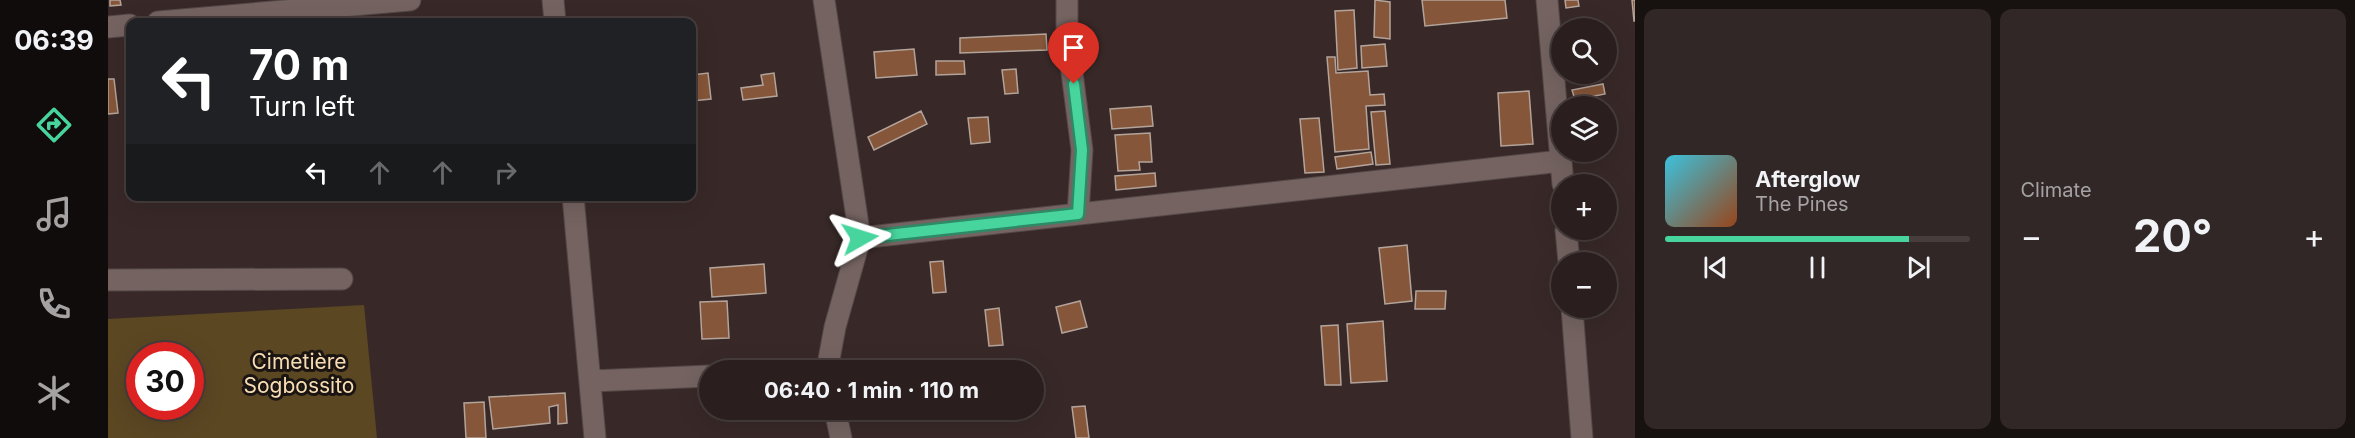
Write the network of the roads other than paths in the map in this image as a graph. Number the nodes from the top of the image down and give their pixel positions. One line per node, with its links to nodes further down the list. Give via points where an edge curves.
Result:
1 (410, 0): 6 (street)
2 (553, 0): 8 (street)
3 (824, 0): 15 (street)
4 (1067, 0): 14 (street, via 1067,34 1082,150)
5 (1547, 0): 11 (street)
6 (257, 6): 7 (street)
7 (183, 18)
8 (555, 18)
9 (126, 25): 10 (street)
10 (108, 27)
11 (1555, 96)
12 (1552, 162): 14 (street)
13 (573, 201): 21 (street)
14 (1078, 214): 15 (street)
15 (860, 238): 19 (street)
16 (342, 279): 17 (street)
17 (108, 280)
18 (1573, 318): 25 (street)
19 (829, 360)
20 (699, 376): 21 (street)
21 (591, 381): 23 (street)
22 (837, 420): 24 (street)
23 (596, 438)
24 (841, 438)
25 (1582, 438)

